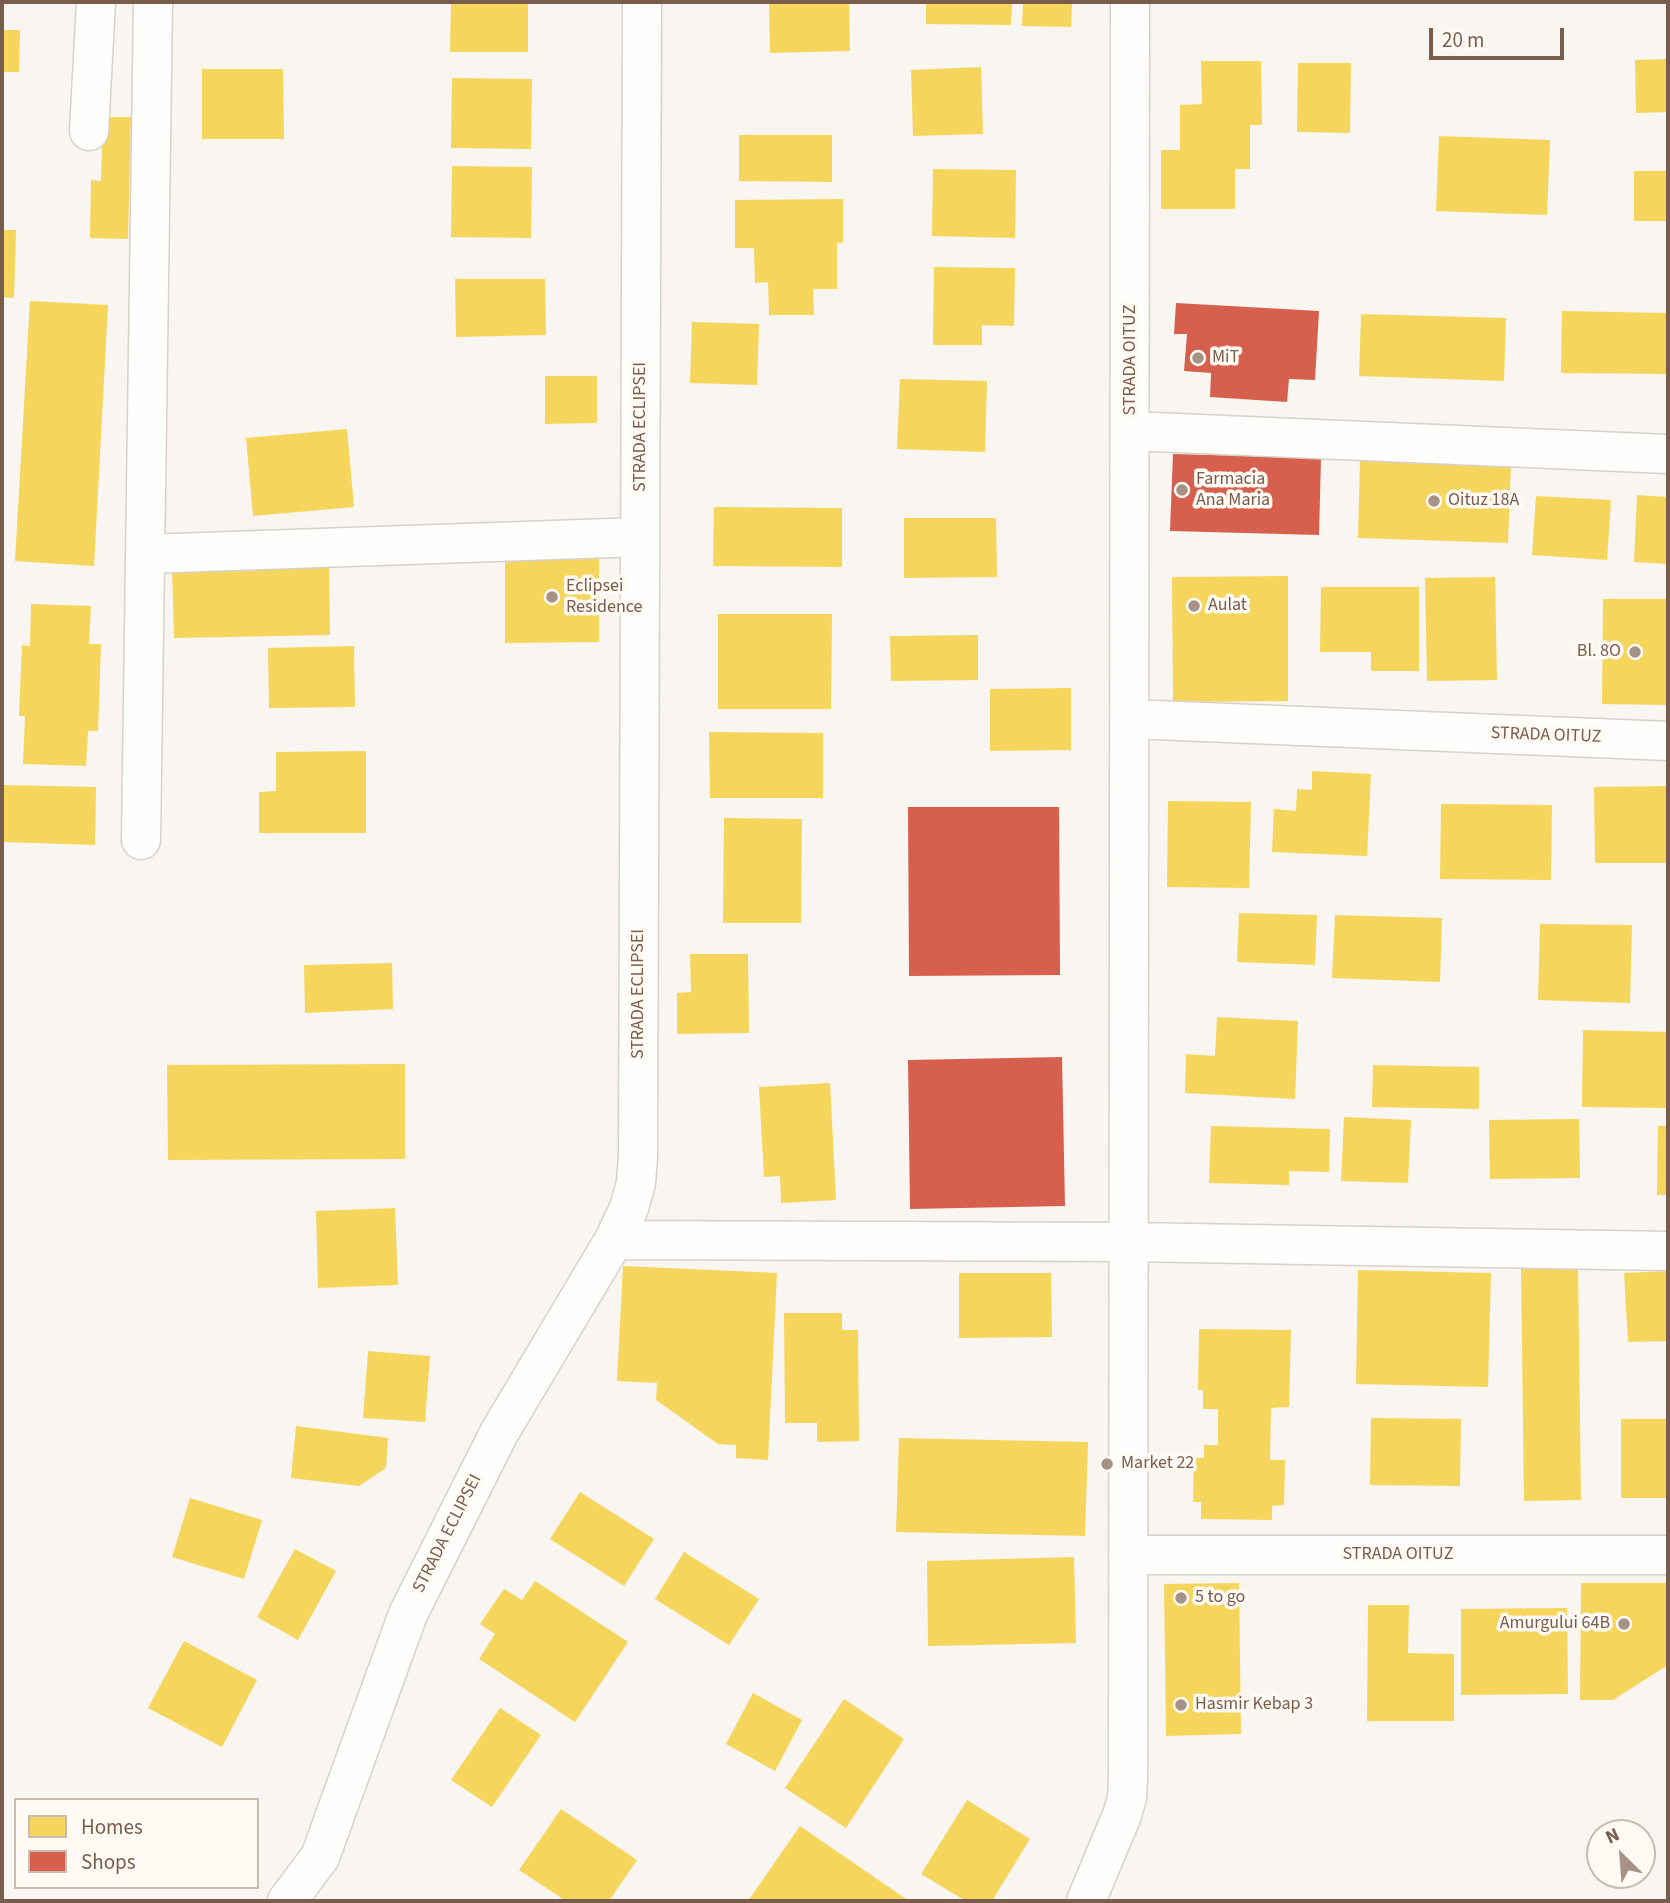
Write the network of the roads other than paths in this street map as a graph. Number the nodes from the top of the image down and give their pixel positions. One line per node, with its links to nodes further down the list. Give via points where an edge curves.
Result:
1 (96, 2): 5 (street)
2 (153, 2): 9 (street)
3 (642, 2): 8 (street, STRADA ECLIPSEI)
4 (1130, 2): 6 (street, STRADA OITUZ)
5 (89, 131)
6 (1130, 431): 7 (street); 10 (street, STRADA OITUZ)
7 (1668, 454)
8 (640, 537): 9 (street); 13 (street, STRADA ECLIPSEI, via 638,1156 629,1208)
9 (145, 554): 12 (street)
10 (1130, 719): 11 (street, STRADA OITUZ); 14 (street, STRADA OITUZ)
11 (1668, 741)
12 (141, 840)
13 (614, 1240): 14 (street); 18 (street, STRADA ECLIPSEI, via 499,1433 408,1614 320,1857)
14 (1128, 1242): 15 (street); 16 (street, STRADA OITUZ)
15 (1668, 1251)
16 (1128, 1555): 17 (street, STRADA OITUZ); 19 (street, STRADA OITUZ, via 1127,1798)
17 (1668, 1555)
18 (287, 1901)
19 (1086, 1901)

